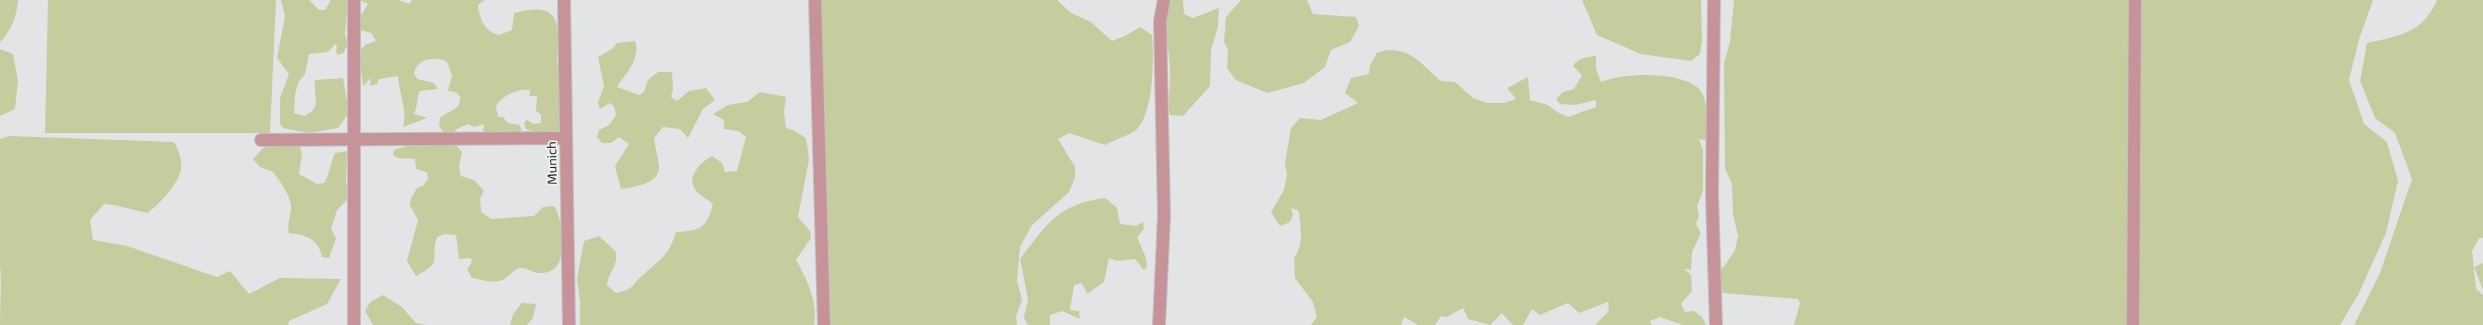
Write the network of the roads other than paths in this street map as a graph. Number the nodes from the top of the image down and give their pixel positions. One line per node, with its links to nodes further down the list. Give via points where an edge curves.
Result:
1 (354, 0): 8 (street)
2 (564, 0): 7 (street, Munich)
3 (815, 0): 12 (street)
4 (1164, 0): 13 (street, via 1160,21 1164,216)
5 (1714, 0): 14 (street, via 1712,195)
6 (2135, 0): 15 (street)
7 (566, 138): 8 (street); 11 (street, Munich)
8 (353, 139): 9 (street); 10 (street)
9 (260, 140)
10 (354, 325)
11 (569, 325)
12 (824, 325)
13 (1159, 325)
14 (1716, 325)
15 (2133, 325)

